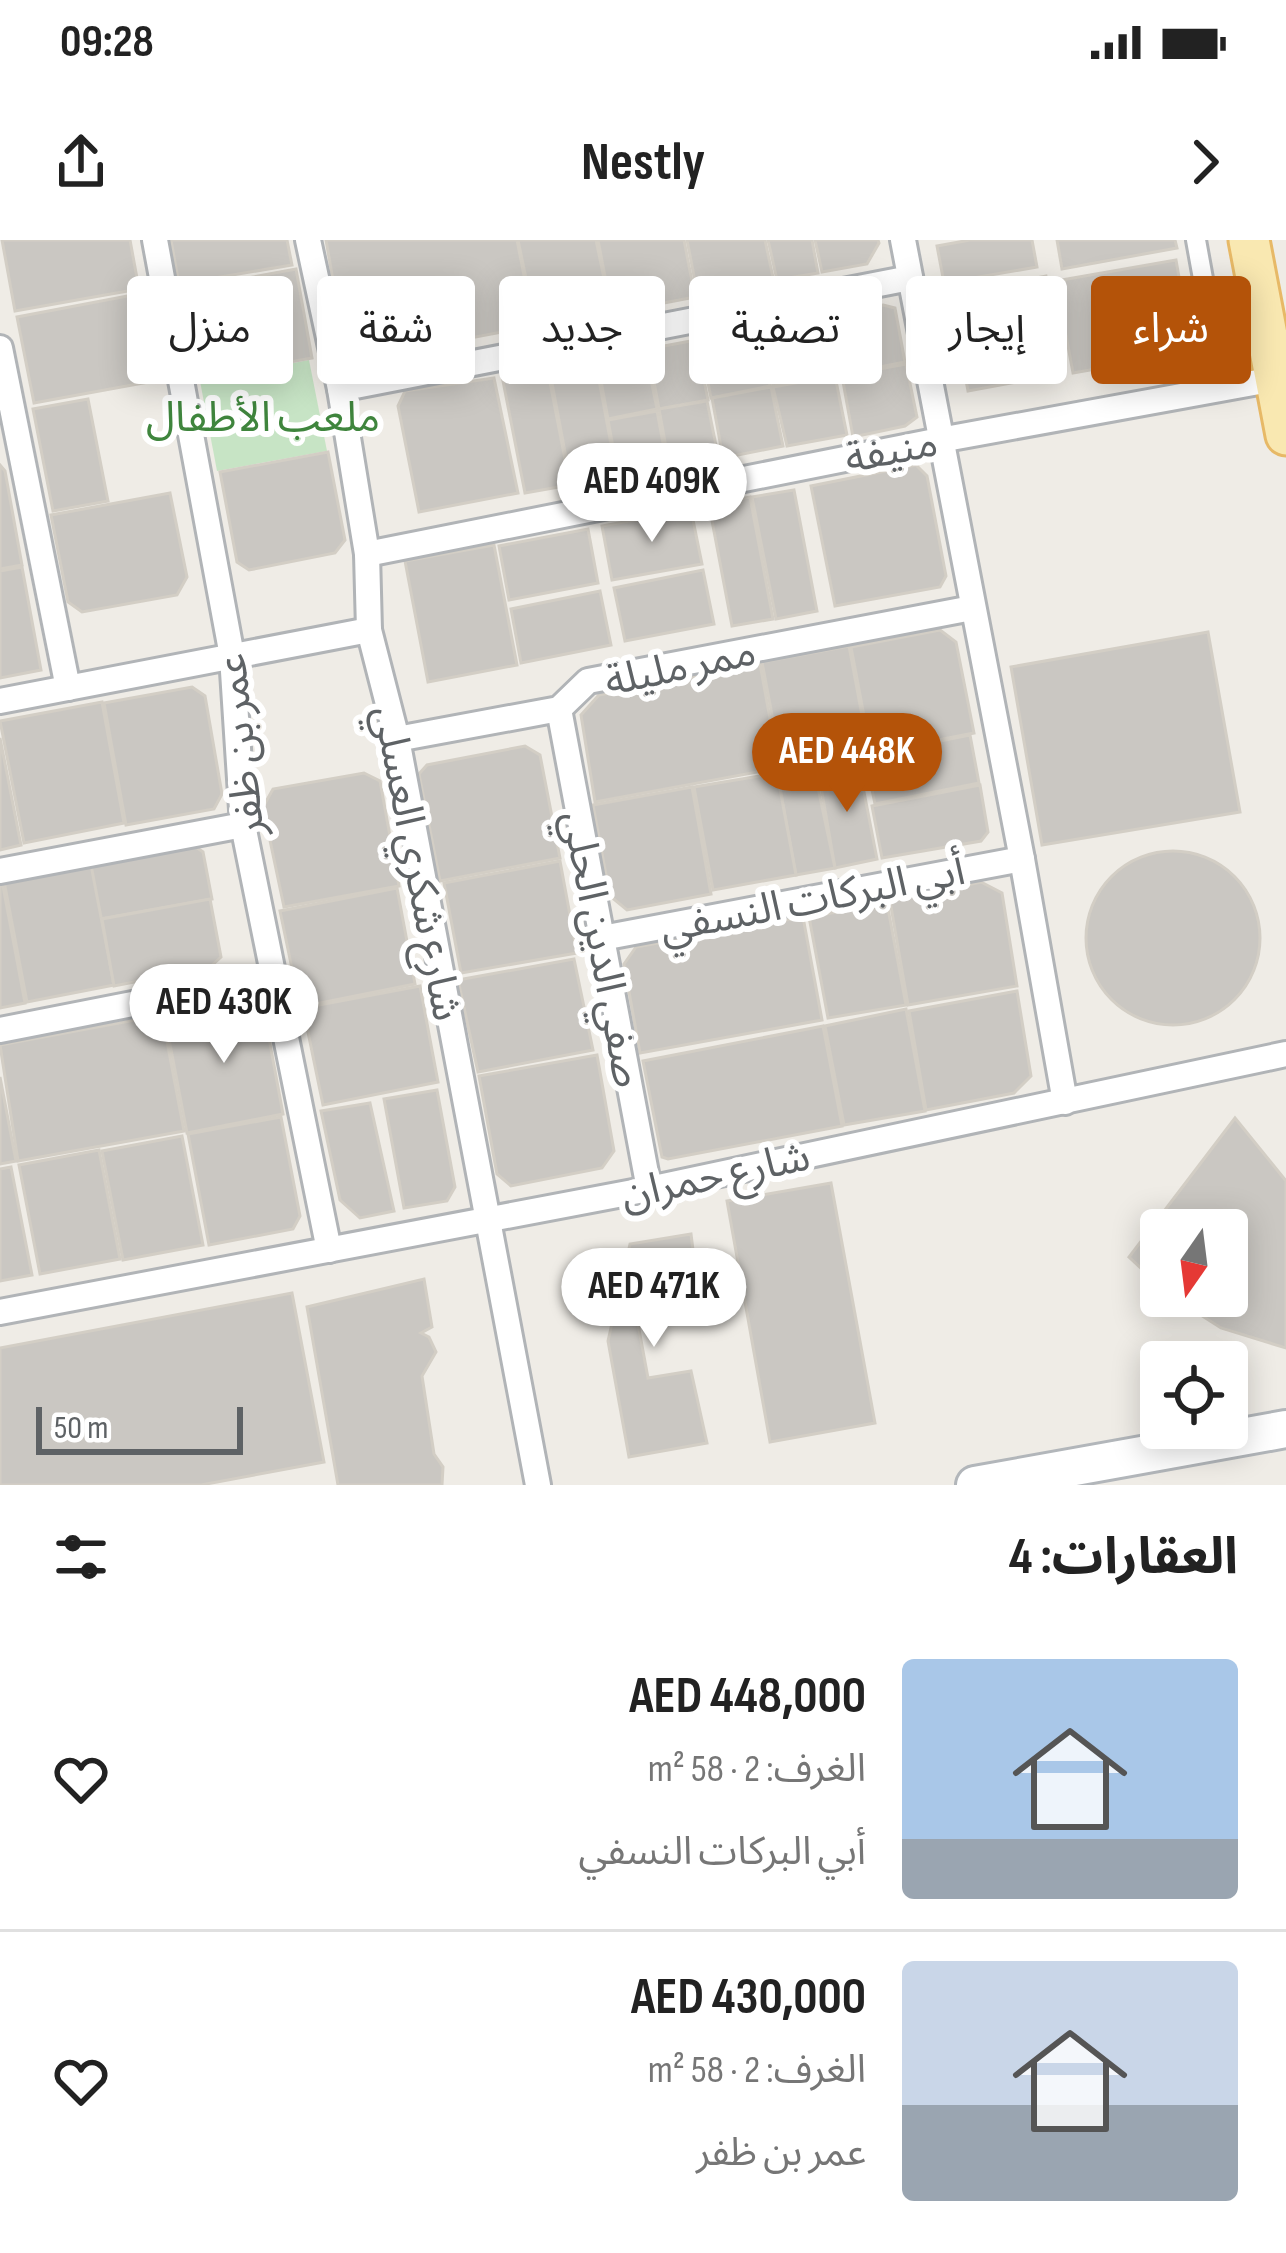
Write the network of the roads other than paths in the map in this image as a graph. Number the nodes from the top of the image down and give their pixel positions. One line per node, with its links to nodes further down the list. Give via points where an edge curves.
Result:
1 (155, 240): 19 (street, عمر بن ظفر)
2 (308, 240): 12 (street, شارع شكري العسلي)
3 (903, 240): 6 (street)
4 (1196, 240): 11 (street)
5 (1249, 240): 9 (main road)
6 (910, 276)
7 (906, 279): 12 (street)
8 (0, 348): 13 (street)
9 (1275, 379): 11 (street, منيفة); 14 (main road)
10 (930, 384): 15 (street)
11 (1222, 388): 15 (street, منيفة)
12 (340, 389): 16 (street, شارع شكري العسلي)
13 (8, 436): 20 (street)
14 (1286, 436)
15 (940, 440): 16 (street, منيفة); 17 (street)
16 (367, 554): 18 (street, شارع شكري العسلي)
17 (972, 608): 22 (street, ممر مليلة, via 588,681); 25 (street)
18 (369, 630): 19 (street); 23 (street, شارع شكري العسلي)
19 (232, 656): 20 (street); 24 (street, عمر بن ظفر)
20 (68, 688): 21 (street)
21 (0, 700)
22 (559, 710): 23 (street, ممر مليلة); 27 (street, صفي الدين الحلي)
23 (397, 739): 33 (street, شارع شكري العسلي)
24 (243, 825): 26 (street); 28 (street, عمر بن ظفر)
25 (1022, 859): 27 (street, أبي البركات النسفي); 31 (street)
26 (0, 872)
27 (602, 938): 32 (street, صفي الدين الحلي)
28 (275, 976): 29 (street); 34 (street, عمر بن ظفر)
29 (0, 1030)
30 (1286, 1054): 31 (street, شارع حمران)
31 (1065, 1102): 32 (street, شارع حمران)
32 (649, 1189): 33 (street, شارع حمران)
33 (488, 1219): 34 (street, شارع حمران); 37 (street, شارع شكري العسلي)
34 (329, 1250): 35 (street, شارع حمران)
35 (0, 1312)
36 (1286, 1421): 38 (main road)
37 (538, 1485)
38 (975, 1485)

